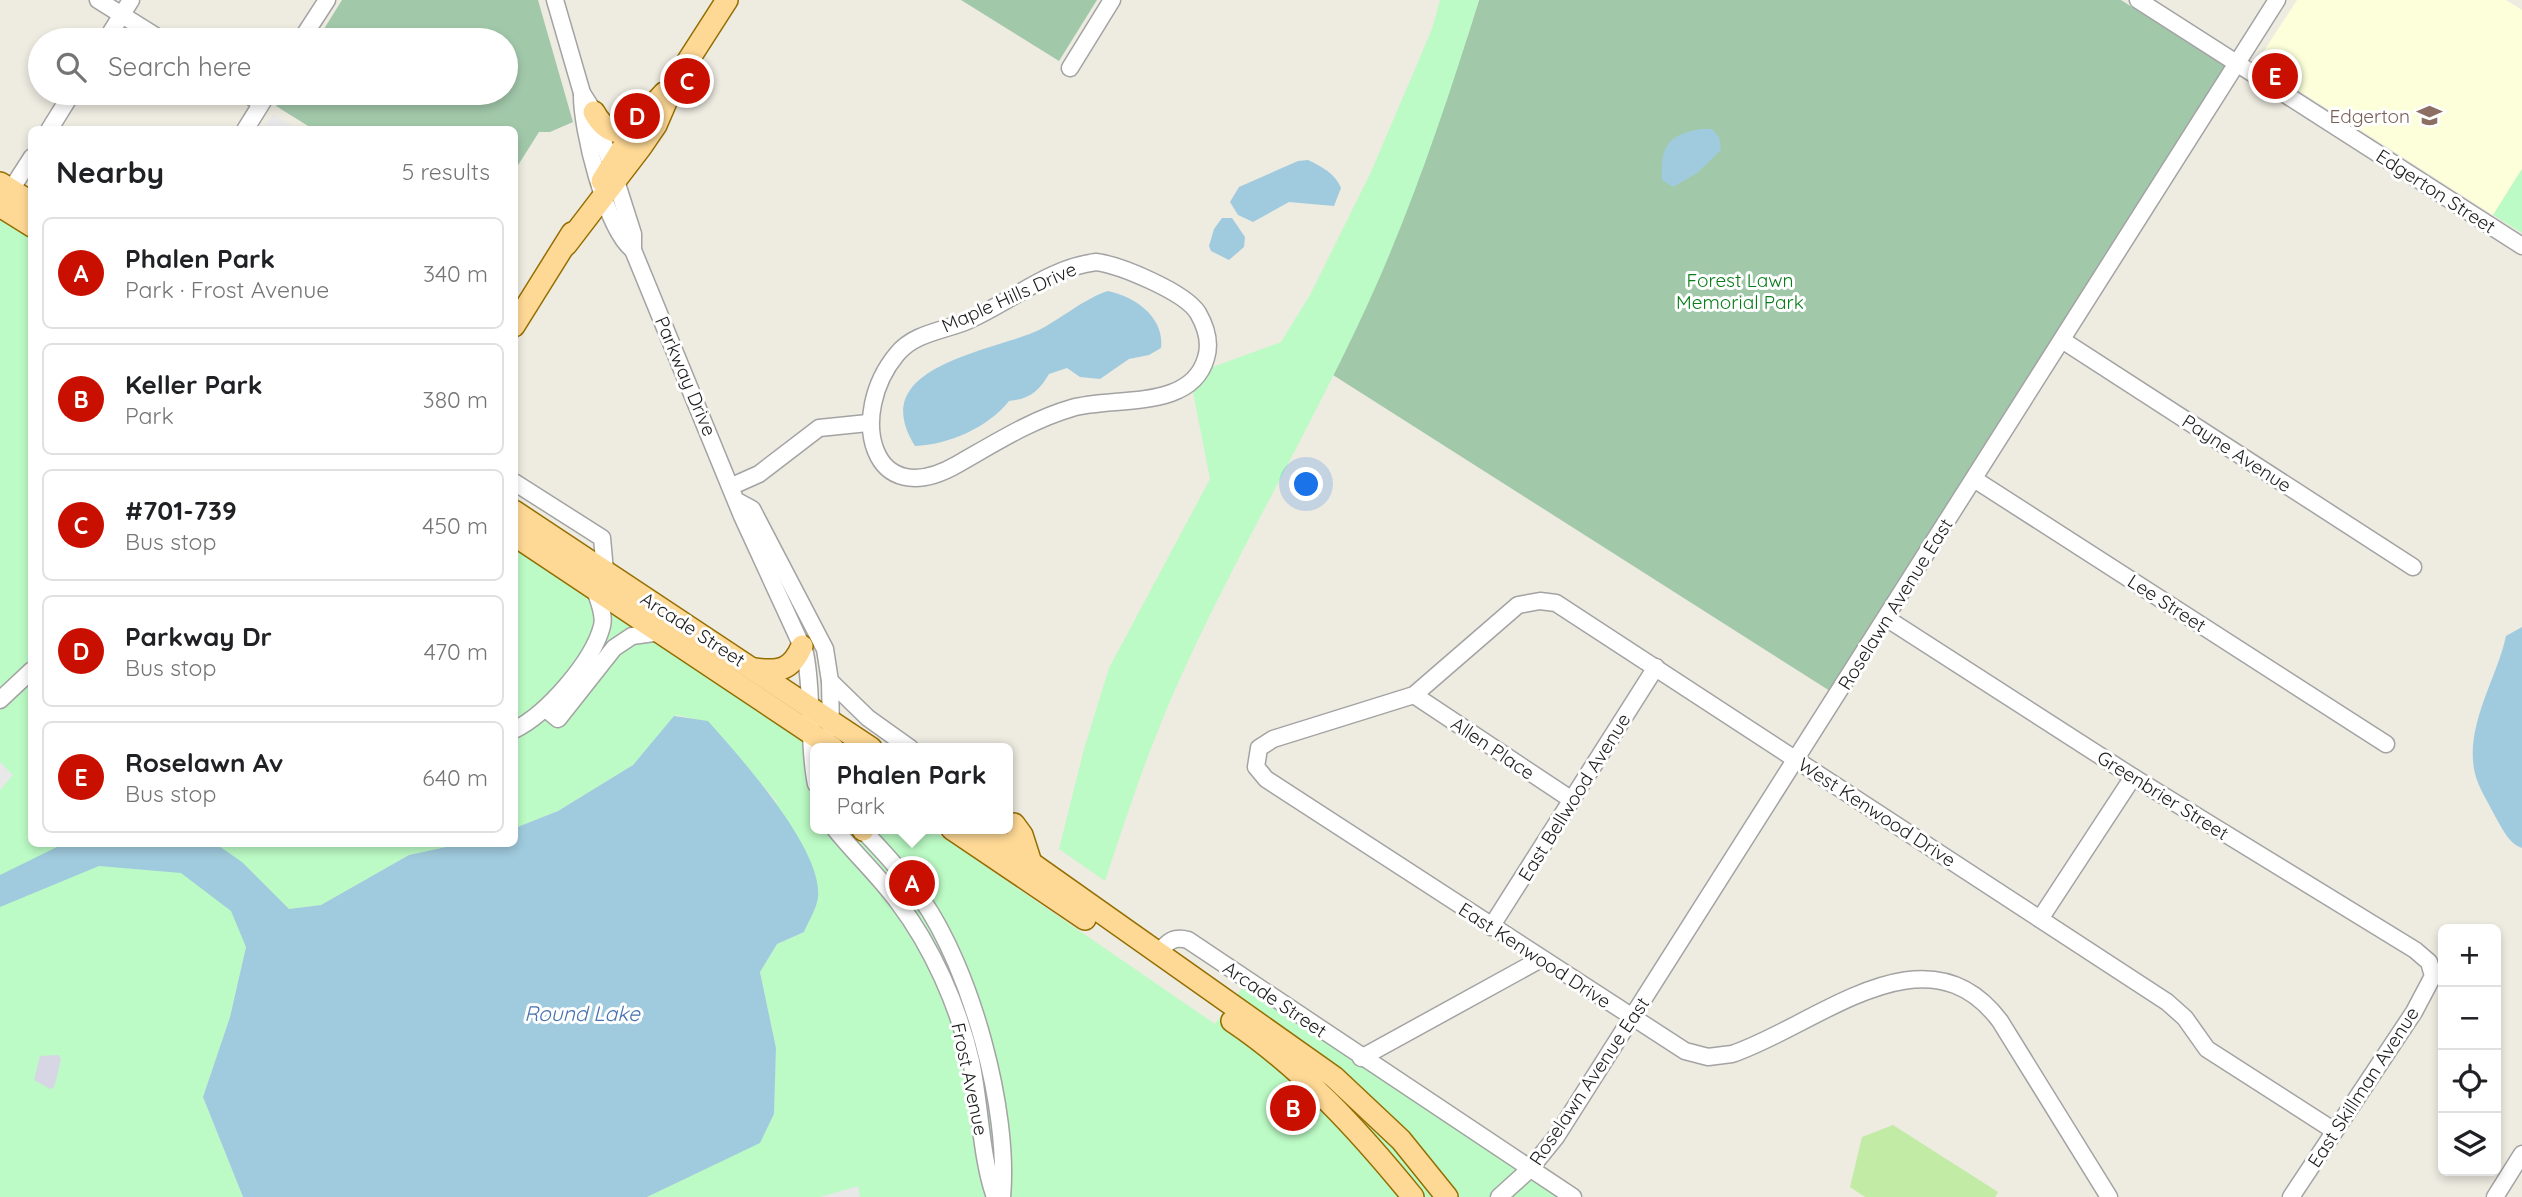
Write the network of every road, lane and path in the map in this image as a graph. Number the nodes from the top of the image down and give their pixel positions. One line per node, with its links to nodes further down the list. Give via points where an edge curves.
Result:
1 (98, 0): 9 (street)
2 (131, 0): 9 (street)
3 (327, 0): 12 (street)
4 (555, 0): 16 (street, Parkway Drive)
5 (727, 0): 15 (main road)
6 (1112, 0): 14 (street)
7 (2138, 0): 13 (street, Edgerton Street)
8 (2277, 0): 13 (street, Roselawn Avenue East)
9 (122, 15): 10 (street); 11 (street)
10 (114, 28)
11 (143, 28)
12 (309, 28)
13 (2237, 64): 28 (street, Edgerton Street); 30 (street, Roselawn Avenue East)
14 (1070, 68)
15 (675, 81): 20 (main road); 24 (main road, via 656,124)
16 (582, 93): 19 (street, Parkway Drive); 24 (street, Parkway Drive, via 581,117)
17 (65, 105): 21 (street)
18 (261, 105): 22 (street)
19 (594, 112): 20 (main road, via 601,125 617,133 629,130); 24 (street, Parkway Drive)
20 (642, 117): 24 (main road)
21 (51, 126)
22 (248, 126)
23 (28, 163): 25 (street)
24 (607, 183): 29 (main road); 34 (street, Parkway Drive, via 622,241 633,250)
25 (3, 197): 26 (main road); 27 (main road)
26 (28, 202)
27 (28, 222)
28 (2522, 246)
29 (518, 320)
30 (2062, 340): 32 (street, Roselawn Avenue East); 38 (street, Payne Avenue)
31 (869, 423): 31 (street, Maple Hills Drive, via 870,439 884,464 909,477 936,476 1049,416 1094,403 1164,397 1182,391 1203,367 1208,337 1195,309 1129,269 1096,262 1079,264 969,320 907,345 878,384); 34 (street, via 818,428 759,474)
32 (1973, 480): 40 (street, Roselawn Avenue East); 61 (street, Lee Street)
33 (518, 485): 39 (street, via 602,538)
34 (732, 486): 35 (street, Parkway Drive)
35 (740, 502): 42 (street, Parkway Drive, via 742,516); 49 (street, Parkway Drive, via 752,509 811,619 825,649)
36 (518, 514): 39 (main road, Arcade Street)
37 (518, 536): 39 (main road, Arcade Street)
38 (2413, 567)
39 (600, 580): 41 (main road, Arcade Street); 43 (street, via 603,623); 46 (main road, Arcade Street)
40 (1886, 618): 62 (street, Roselawn Avenue East); 63 (street, Greenbrier Street)
41 (661, 632): 44 (street, via 632,636); 55 (main road, Arcade Street)
42 (802, 646): 46 (main road, via 789,667 777,672); 52 (street, Parkway Drive)
43 (591, 650): 44 (street); 47 (street)
44 (605, 660): 47 (street)
45 (1656, 667): 50 (street, West Kenwood Drive, via 1563,606 1531,602 1518,605); 62 (street, West Kenwood Drive); 64 (street, East Bellwood Avenue)
46 (753, 669): 52 (main road, Arcade Street)
47 (585, 673): 54 (street)
48 (28, 674): 51 (street)
49 (830, 681): 53 (street, Parkway Drive); 60 (street, via 868,718)
50 (1415, 695): 64 (street, Allen Place); 72 (street, East Kenwood Drive, via 1265,742 1256,755 1256,767 1266,779)
51 (0, 700)
52 (811, 707): 53 (main road, Arcade Street); 55 (street)
53 (831, 720): 58 (street); 59 (main road, Arcade Street)
54 (518, 727)
55 (811, 733): 56 (street); 57 (main road, Arcade Street)
56 (812, 743)
57 (824, 743)
58 (831, 743)
59 (864, 743)
60 (903, 743)
61 (2386, 744)
62 (1796, 759): 71 (street, West Kenwood Drive); 76 (street, Roselawn Avenue East)
63 (2133, 777): 71 (street); 75 (street, Greenbrier Street, via 2415,950 2429,962)
64 (1572, 800): 72 (street, East Bellwood Avenue)
65 (1013, 824): 70 (main road, via 1022,835)
66 (839, 834): 81 (street, Frost Avenue, via 898,901 929,950 948,993 970,1059 989,1180)
67 (867, 834): 82 (street, Frost Avenue, via 921,898 946,940 968,994 984,1045 999,1123)
68 (961, 834): 70 (main road)
69 (989, 834): 70 (main road)
70 (1035, 873): 74 (main road)
71 (2040, 919): 78 (street, West Kenwood Drive, via 2177,1009 2207,1049)
72 (1492, 927): 73 (street, East Kenwood Drive)
73 (1541, 959): 76 (street, East Kenwood Drive); 77 (street)
74 (1154, 960): 77 (street, Arcade Street, via 1167,942 1178,937 1188,940); 83 (main road, via 1280,1059 1351,1124); 84 (main road, via 1334,1077 1401,1140)
75 (2433, 976): 78 (street, East Skillman Avenue, via 2414,1012)
76 (1632, 1019): 80 (street, Roselawn Avenue East, via 1556,1137); 87 (street, East Kenwood Drive, via 1685,1051 1720,1056 1742,1051 1894,981 1925,978 1960,987 1985,1003 2000,1021)
77 (1361, 1058): 80 (street, Arcade Street)
78 (2333, 1130): 88 (street, East Skillman Avenue)
79 (2522, 1154): 89 (street)
80 (1530, 1169): 85 (street, Roselawn Avenue East); 86 (street, Arcade Street)
81 (996, 1197)
82 (1002, 1197)
83 (1413, 1197)
84 (1447, 1197)
85 (1499, 1197)
86 (1573, 1197)
87 (2109, 1197)
88 (2291, 1197)
89 (2495, 1197)

